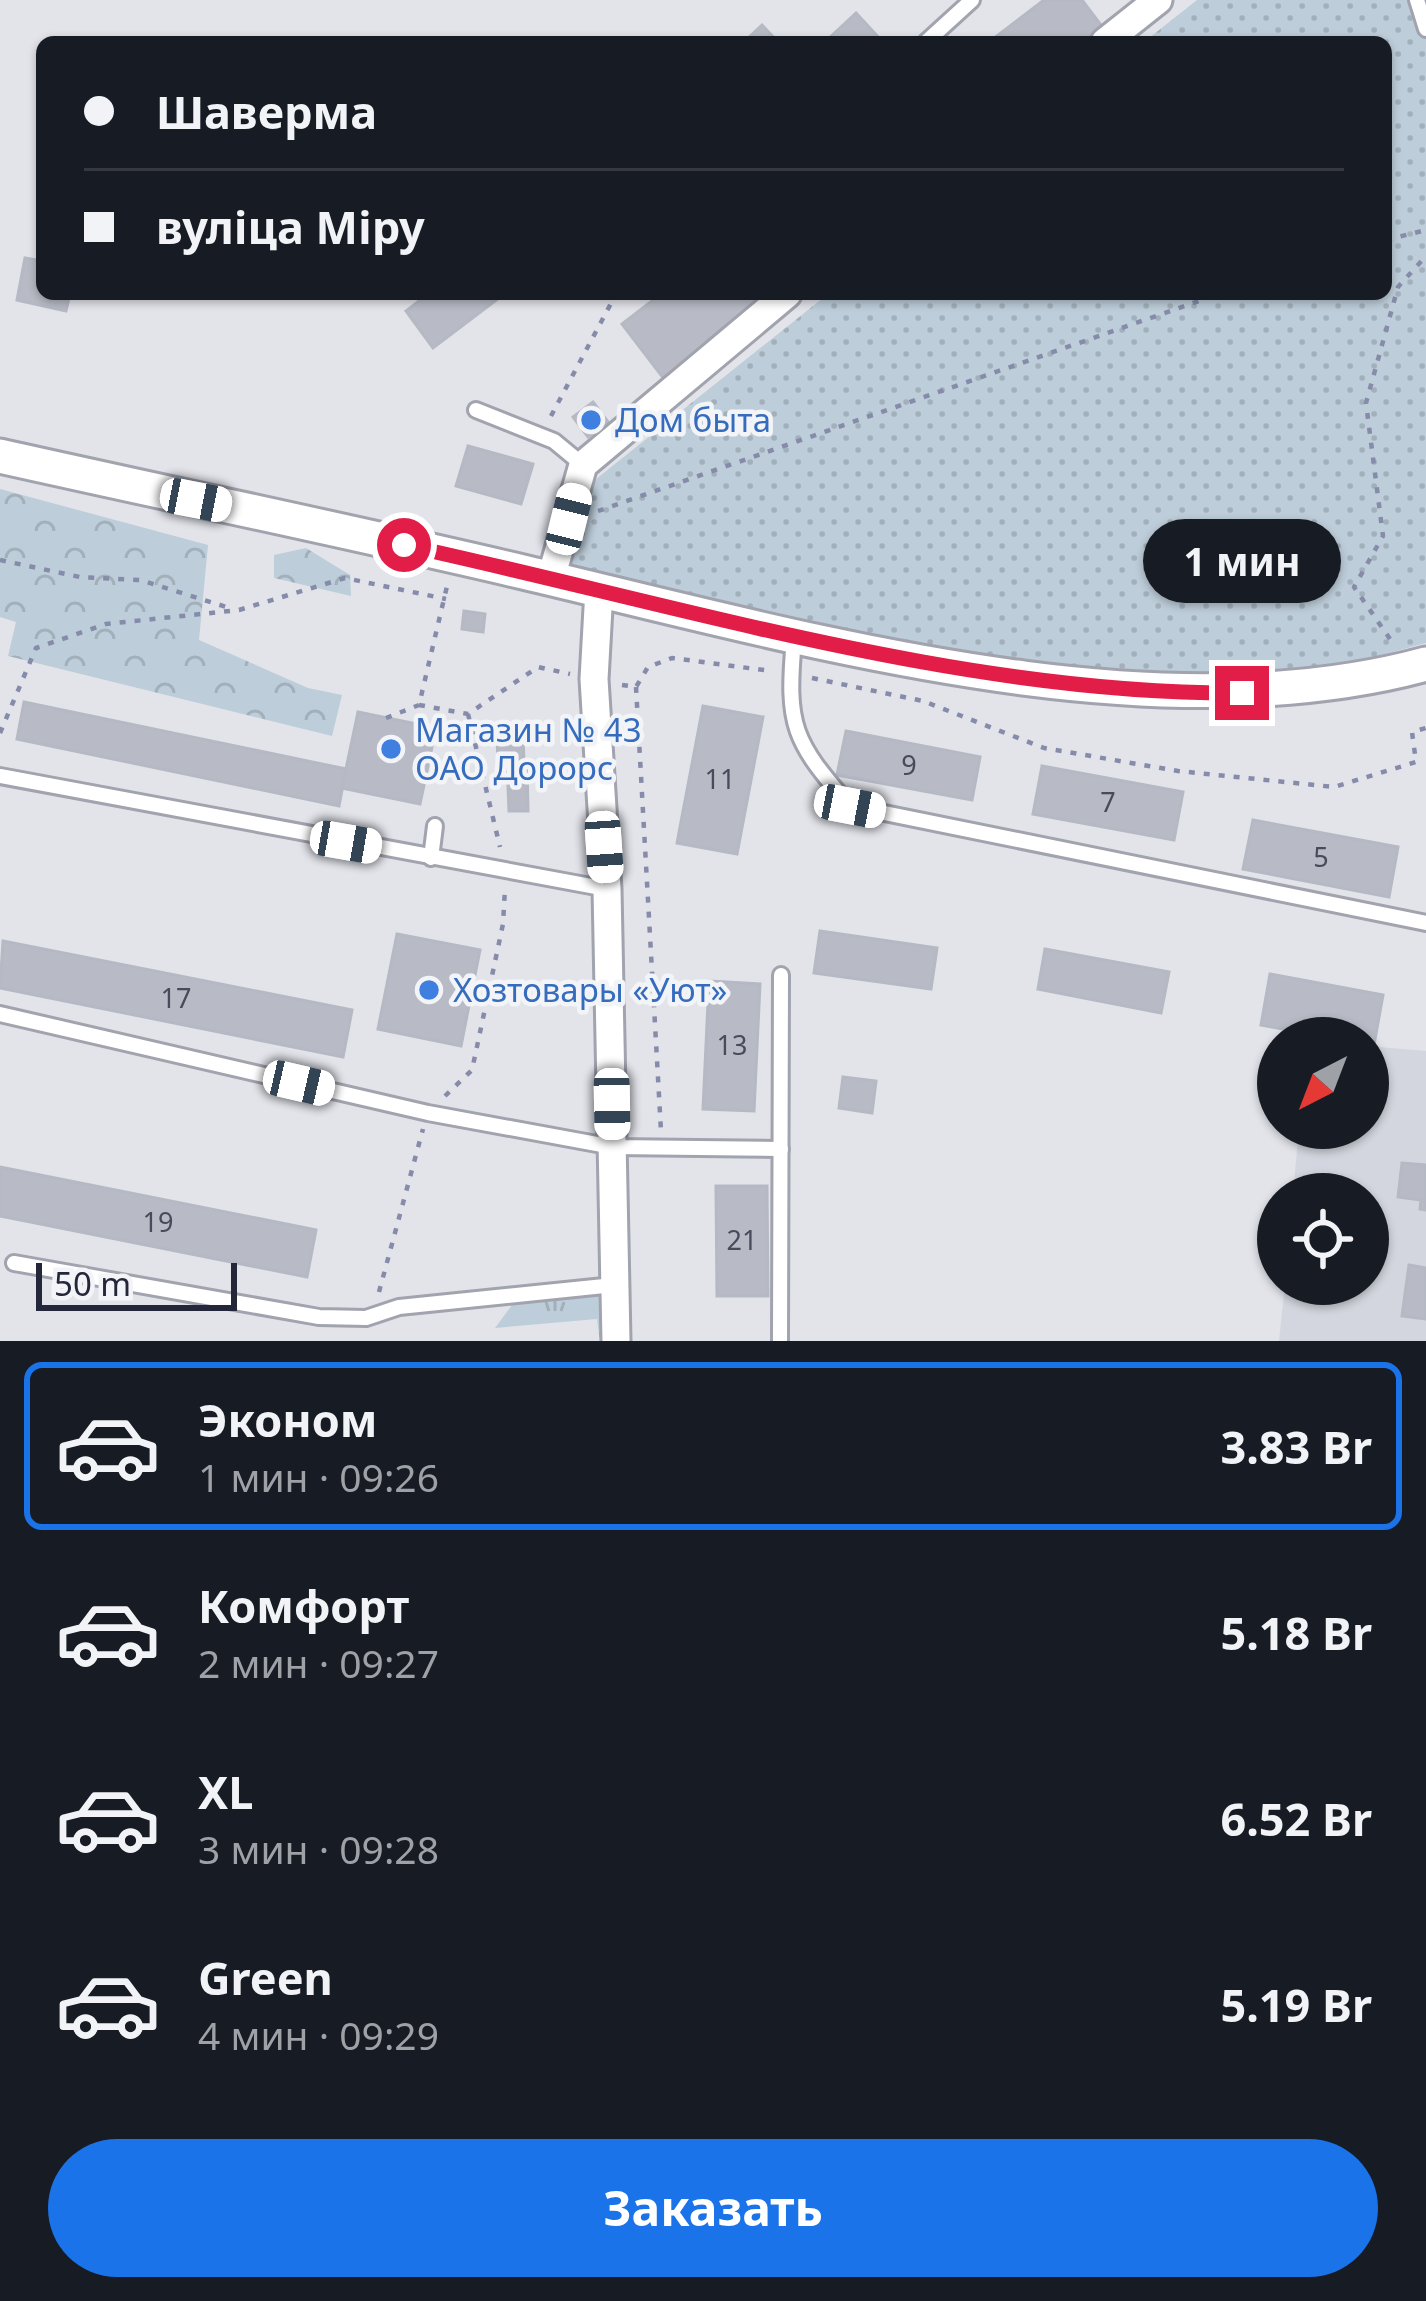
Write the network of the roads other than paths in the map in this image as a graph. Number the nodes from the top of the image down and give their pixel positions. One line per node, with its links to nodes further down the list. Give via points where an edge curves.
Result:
1 (971, 0): 5 (lane)
2 (1159, 0): 6 (street)
3 (1417, 0): 4 (lane)
4 (1426, 28)
5 (932, 36)
6 (1113, 36)
7 (780, 300): 10 (street)
8 (476, 410): 10 (lane, via 540,435)
9 (0, 456): 11 (street)
10 (584, 465): 11 (street)
11 (551, 578): 12 (street)
12 (599, 590): 13 (street); 18 (street, via 594,679)
13 (794, 633): 14 (street, via 917,660 1137,690 1272,692); 19 (lane, via 791,722 810,761 850,806)
14 (1418, 666)
15 (0, 776): 17 (lane)
16 (436, 826): 17 (lane)
17 (431, 858): 18 (lane)
18 (607, 889): 22 (street)
19 (1426, 923)
20 (781, 975): 23 (lane)
21 (0, 1014): 22 (lane)
22 (613, 1147): 23 (lane); 25 (street)
23 (781, 1149): 26 (lane)
24 (14, 1263): 25 (lane, via 319,1317 366,1318 399,1307)
25 (614, 1285): 27 (street)
26 (780, 1340)
27 (616, 1341)

